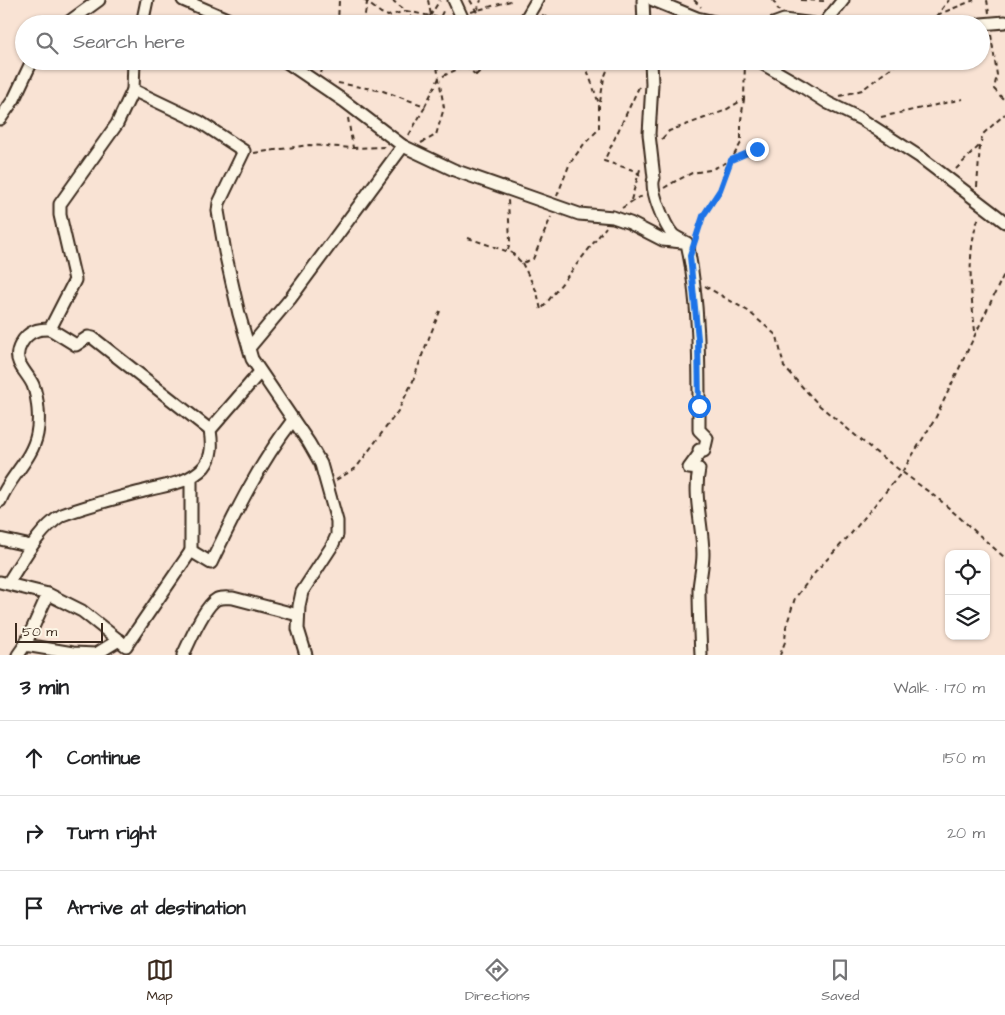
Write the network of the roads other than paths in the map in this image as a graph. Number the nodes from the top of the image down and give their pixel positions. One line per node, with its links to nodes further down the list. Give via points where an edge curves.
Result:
1 (99, 0): 9 (street)
2 (146, 0): 10 (street)
3 (183, 0): 11 (street)
4 (537, 0): 13 (street)
5 (644, 0): 14 (street)
6 (652, 0): 15 (street)
7 (843, 0): 16 (street)
8 (450, 3): 12 (street)
9 (78, 15)
10 (144, 15)
11 (218, 15)
12 (459, 15)
13 (528, 15)
14 (644, 15)
15 (691, 15)
16 (831, 15)
17 (1005, 22): 18 (street)
18 (990, 24)
19 (28, 70): 25 (street)
20 (134, 70): 24 (street)
21 (298, 70): 26 (street)
22 (651, 70): 28 (street, via 649,134 654,191 658,207 673,235)
23 (773, 70): 27 (street, via 861,119 946,176)
24 (133, 90): 29 (street, via 117,124 60,204 75,280); 30 (street, via 200,122 244,151 218,211)
25 (0, 119)
26 (403, 146): 28 (street, via 454,170 579,214 613,217 663,240); 30 (street, via 290,299)
27 (1005, 222)
28 (691, 241): 48 (street, via 698,339 699,430 706,438 704,451 699,450 698,457 689,468 699,469 698,503 703,554 699,617)
29 (50, 329): 33 (street, via 76,345 88,337 93,338); 35 (street, via 36,330 19,347 19,363 33,386 37,435)
30 (248, 348): 31 (street)
31 (260, 372): 32 (street); 33 (street)
32 (293, 420): 38 (street, via 250,484 211,563); 41 (street, via 321,464 337,521 337,535 302,592)
33 (210, 430): 34 (street, via 212,445 209,459)
34 (191, 478): 37 (street, via 62,515 53,520); 38 (street)
35 (0, 501)
36 (0, 539): 37 (street)
37 (31, 546): 39 (street)
38 (190, 551): 43 (street)
39 (4, 583): 40 (street)
40 (48, 594): 42 (street); 43 (street, via 82,611)
41 (298, 615): 46 (street, via 233,598 216,599 207,608); 47 (street, via 298,629)
42 (26, 645): 44 (street); 45 (street)
43 (122, 647): 44 (street, via 96,654)
44 (73, 654)
45 (18, 655)
46 (183, 655)
47 (306, 655)
48 (701, 655)

